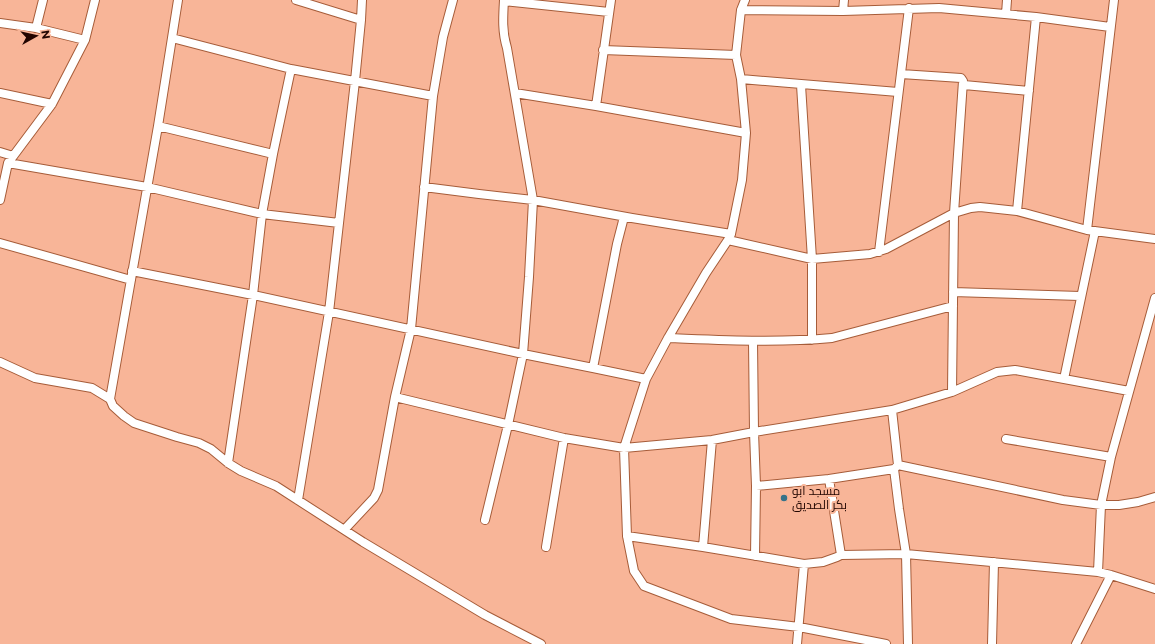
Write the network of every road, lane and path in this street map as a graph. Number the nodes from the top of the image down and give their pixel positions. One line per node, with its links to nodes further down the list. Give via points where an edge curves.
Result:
1 (43, 0): 23 (street)
2 (95, 0): 25 (street)
3 (178, 0): 24 (street)
4 (296, 0): 20 (street)
5 (362, 0): 20 (street)
6 (453, 0): 38 (street, via 443,37)
7 (504, 0): 17 (street); 37 (street, via 504,37)
8 (611, 0): 17 (street)
9 (745, 0): 15 (street)
10 (844, 0): 16 (street)
11 (1007, 0): 18 (street)
12 (1114, 0): 22 (street)
13 (939, 4): 14 (street); 18 (street)
14 (909, 8): 16 (street); 29 (street)
15 (741, 10): 16 (street); 27 (street)
16 (843, 11)
17 (609, 12): 26 (street)
18 (1006, 14): 19 (street)
19 (1036, 17): 22 (street); 34 (street)
20 (361, 20): 31 (street)
21 (0, 23): 23 (street)
22 (1110, 27): 56 (street)
23 (36, 28): 25 (street)
24 (172, 38): 28 (street); 41 (street)
25 (85, 40): 39 (street)
26 (604, 50): 27 (street); 40 (street)
27 (736, 55): 30 (street)
28 (291, 69): 31 (street); 44 (street)
29 (901, 74): 33 (street, via 961,78); 35 (street)
30 (741, 79): 32 (street); 42 (street)
31 (355, 81): 38 (street); 55 (street)
32 (801, 85): 35 (street); 61 (street)
33 (964, 85): 34 (street); 52 (street)
34 (1029, 91): 51 (street)
35 (898, 92): 60 (street)
36 (0, 93): 39 (street)
37 (515, 93): 40 (street); 50 (street)
38 (433, 96): 48 (street)
39 (52, 104): 45 (street)
40 (596, 106): 42 (street)
41 (158, 126): 44 (street); 47 (street)
42 (746, 133): 57 (street, via 742,180)
43 (0, 152): 45 (street)
44 (273, 154): 53 (street)
45 (13, 156): 46 (street)
46 (8, 163): 47 (street); 49 (street)
47 (147, 186): 53 (street); 62 (street)
48 (424, 186): 50 (street); 70 (street)
49 (0, 200)
50 (533, 200): 54 (street); 74 (street)
51 (1017, 211): 52 (street, via 980,207); 56 (street)
52 (954, 213): 60 (street); 64 (street)
53 (262, 214): 55 (street); 65 (street)
54 (624, 216): 57 (street); 76 (street)
55 (339, 222): 69 (street)
56 (1091, 230): 58 (street); 66 (street)
57 (730, 237): 61 (street); 71 (street)
58 (1155, 239)
59 (0, 243): 63 (street)
60 (879, 252): 61 (street)
61 (812, 258): 72 (street)
62 (132, 271): 63 (street); 65 (street)
63 (131, 280): 82 (street)
64 (953, 292): 66 (street); 68 (street)
65 (253, 295): 69 (street); 91 (street)
66 (1080, 296): 77 (street)
67 (1155, 298): 79 (street)
68 (953, 306): 72 (street, via 832,338); 80 (street)
69 (329, 312): 70 (street); 96 (street)
70 (411, 329): 74 (street); 81 (street)
71 (668, 338): 73 (street); 78 (street)
72 (812, 340): 73 (street)
73 (752, 341): 85 (street)
74 (523, 354): 76 (street); 84 (street)
75 (0, 362): 82 (street, via 34,378 92,388)
76 (593, 368): 78 (street)
77 (1064, 379): 79 (street); 80 (street, via 1015,370 997,372)
78 (646, 380): 89 (street)
79 (1129, 391): 90 (street)
80 (952, 392): 83 (street)
81 (395, 397): 84 (street); 99 (street, via 378,490 374,498)
82 (110, 399): 91 (street, via 113,406 134,423 199,443)
83 (892, 410): 85 (street); 92 (street)
84 (508, 425): 86 (street); 98 (street)
85 (754, 432): 88 (street); 94 (street)
86 (564, 438): 89 (street); 101 (street)
87 (1006, 439): 90 (street)
88 (712, 440): 89 (street); 102 (street)
89 (624, 448): 100 (street)
90 (1111, 457): 97 (street)
91 (228, 462): 96 (street)
92 (896, 467): 93 (street); 97 (street, via 1063,500); 103 (street)
93 (829, 478): 94 (street); 104 (street)
94 (756, 486): 105 (street)
95 (1155, 497): 97 (street, via 1119,505)
96 (298, 500): 99 (street)
97 (1101, 505): 108 (street)
98 (485, 520)
99 (345, 529): 112 (street, via 486,615)
100 (627, 536): 102 (street); 111 (street, via 634,571 644,586 731,619)
101 (546, 547)
102 (703, 547): 105 (street)
103 (906, 554): 104 (street); 106 (street); 115 (street)
104 (841, 555): 107 (street, via 823,562)
105 (755, 556): 107 (street)
106 (994, 562): 108 (street); 116 (street)
107 (804, 564): 111 (street)
108 (1098, 572): 109 (street)
109 (1111, 575): 110 (street); 117 (street)
110 (1155, 589)
111 (799, 627): 113 (street); 114 (street)
112 (541, 644)
113 (797, 644)
114 (886, 644)
115 (908, 644)
116 (992, 644)
117 (1076, 644)

